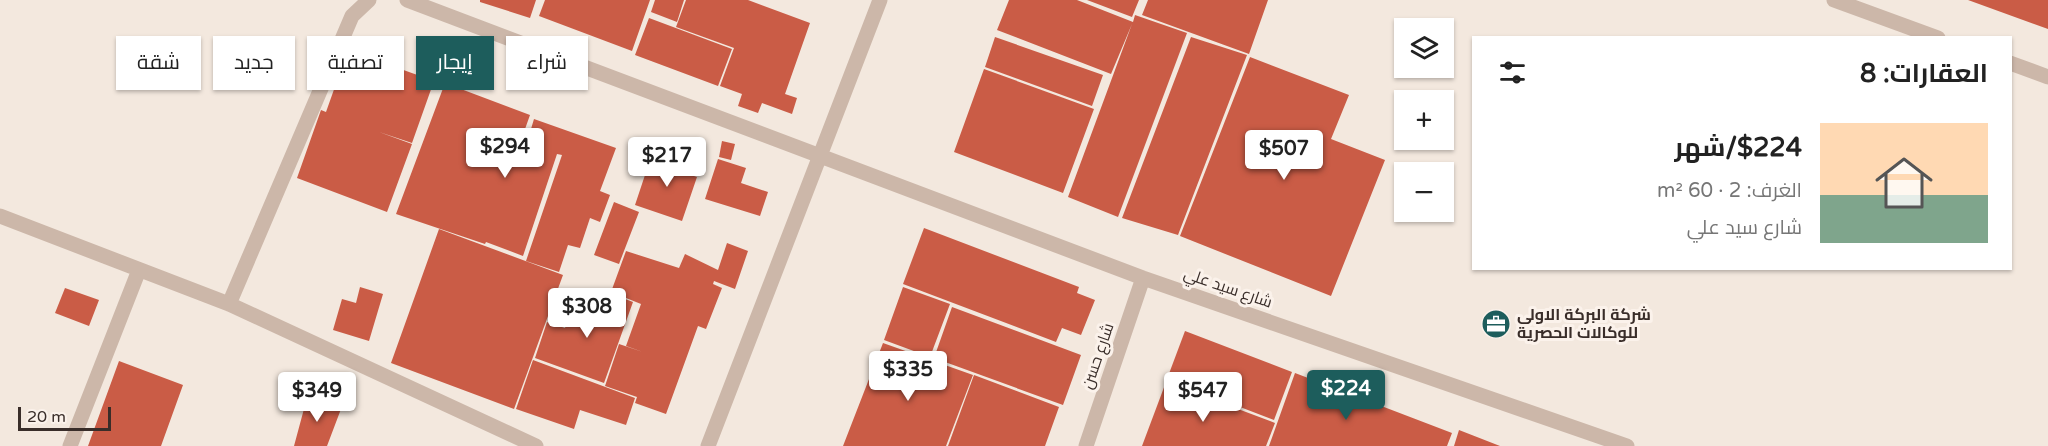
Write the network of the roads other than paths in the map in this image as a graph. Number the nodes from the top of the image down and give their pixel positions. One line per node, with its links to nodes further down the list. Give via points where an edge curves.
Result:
1 (369, 0): 12 (street, via 352,16)
2 (407, 0): 8 (street, شارع سيد علي)
3 (880, 0): 8 (street)
4 (1834, 0): 5 (street)
5 (1933, 36)
6 (2012, 64): 7 (street)
7 (2048, 77)
8 (820, 157): 11 (street, شارع سيد علي); 15 (street)
9 (0, 216): 10 (street)
10 (139, 270): 12 (street); 13 (street)
11 (1143, 278): 16 (street, شارع حسن); 17 (street, شارع سيد علي)
12 (229, 304): 14 (street)
13 (70, 446)
14 (536, 446)
15 (708, 446)
16 (1086, 446)
17 (1627, 446)

